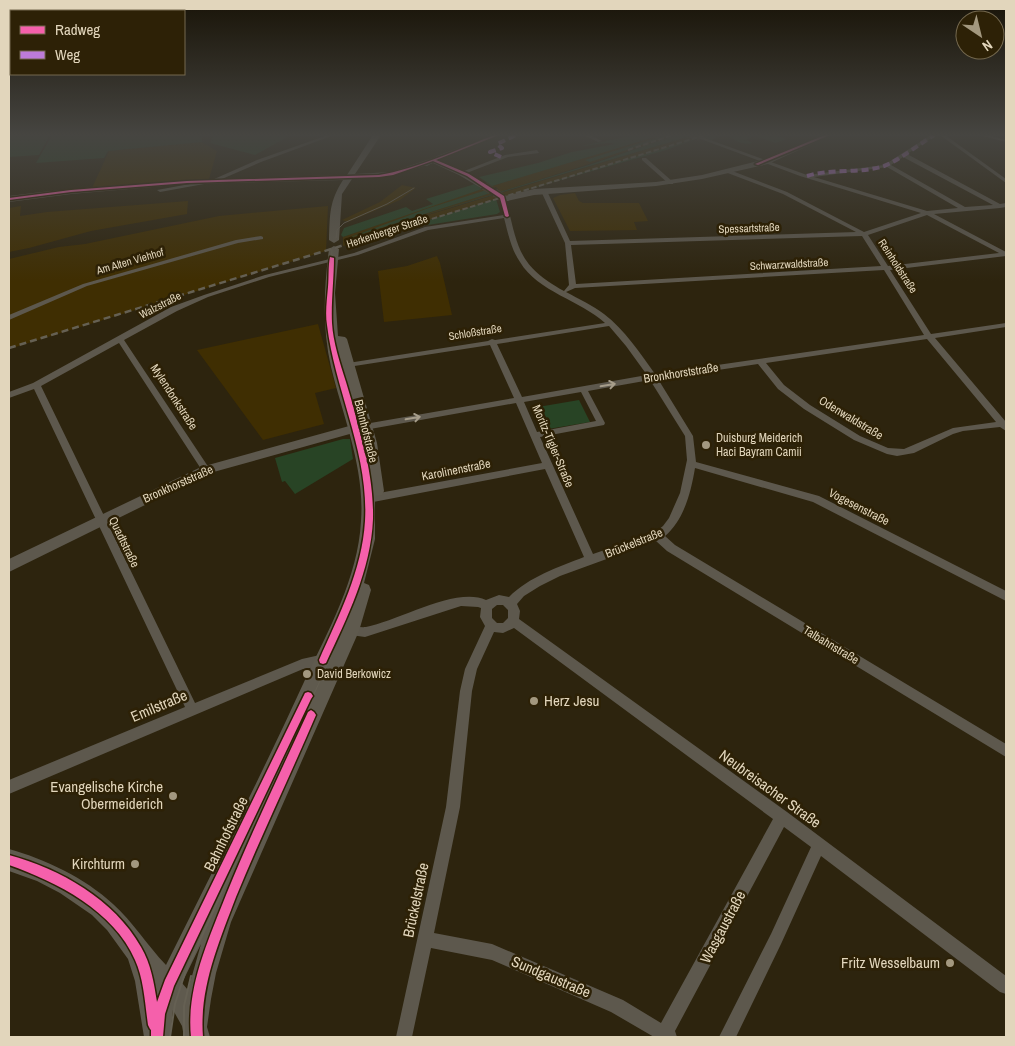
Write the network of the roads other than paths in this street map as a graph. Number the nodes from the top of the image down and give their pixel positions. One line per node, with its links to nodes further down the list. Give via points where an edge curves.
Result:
1 (167, 184): 19 (main road, via 94,189)
2 (197, 184): 14 (street)
3 (259, 184): 14 (main road)
4 (327, 184): 16 (main road, via 333,185)
5 (344, 184): 16 (main road, Bahnhofstraße)
6 (364, 184): 16 (main road)
7 (480, 184): 13 (main road)
8 (660, 184): 15 (main road)
9 (759, 184): 25 (street, Reinholdstraße)
10 (832, 184): 23 (street)
11 (921, 184): 22 (street)
12 (960, 184): 21 (street)
13 (484, 186)
14 (160, 190): 19 (main road)
15 (544, 192): 17 (main road); 27 (street)
16 (338, 194): 28 (main road, Bahnhofstraße, via 334,212)
17 (503, 198): 24 (street, Brückelstraße)
18 (9, 199): 19 (main road)
19 (24, 200): 20 (main road)
20 (9, 205)
21 (1003, 206): 22 (street)
22 (964, 209): 23 (street)
23 (926, 213): 25 (street, Spessartstraße); 29 (street)
24 (507, 216): 28 (street, Herkenberger Straße, via 435,226 378,247); 32 (street, Brückelstraße, via 518,254 529,269)
25 (864, 234): 27 (street, Spessartstraße); 30 (street, Reinholdstraße)
26 (261, 238): 33 (street, Am Alten Viehhof, via 238,241 113,276)
27 (568, 243): 31 (street)
28 (334, 248): 37 (street, Walzstraße, via 174,309); 39 (main road, Bahnhofstraße, via 330,323); 41 (main road, Bahnhofstraße, via 338,322)
29 (1006, 254): 30 (street, Schwarzwaldstraße)
30 (887, 268): 31 (street, Schwarzwaldstraße); 36 (street, Reinholdstraße)
31 (573, 286): 32 (street)
32 (564, 292): 34 (street, Brückelstraße)
33 (9, 318)
34 (611, 324): 38 (street, Schloßstraße); 42 (street, Brückelstraße)
35 (1006, 325): 36 (street, Bronkhorststraße)
36 (929, 336): 40 (street, Bronkhorststraße); 47 (street, Reinholdstraße)
37 (120, 339): 43 (street, Walzstraße); 52 (street, Mylendonkstraße)
38 (492, 341): 41 (street, Schloßstraße); 46 (street, Moritz-Tigler-Straße)
39 (334, 350): 41 (street, Bahnhofstraße); 48 (main road, Bahnhofstraße)
40 (760, 361): 42 (street, Bronkhorststraße); 47 (street, Odenwaldstraße, via 784,390 866,444 883,451 898,453 971,427)
41 (345, 365): 48 (main road, Bahnhofstraße)
42 (653, 377): 44 (street, Bronkhorststraße, one-way to 42); 50 (street, Brückelstraße, via 689,437)
43 (36, 385): 45 (street, Walzstraße); 54 (street, Quadtstraße)
44 (583, 389): 46 (street, Bronkhorststraße); 49 (street, via 601,423)
45 (9, 394)
46 (520, 400): 48 (street, Bronkhorststraße, one-way to 46); 49 (street, Moritz-Tigler-Straße)
47 (1005, 426)
48 (359, 427): 52 (street, Bronkhorststraße); 53 (main road, Bahnhofstraße, via 362,461)
49 (535, 435): 51 (street, Moritz-Tigler-Straße)
50 (691, 464): 55 (street, Brückelstraße, via 688,484 674,521); 58 (street, Vogesenstraße, via 816,499)
51 (548, 466): 53 (street, Karolinenstraße); 56 (street, Moritz-Tigler-Straße)
52 (206, 470): 54 (street, Bronkhorststraße)
53 (373, 498): 63 (main road, Bahnhofstraße, via 377,523 371,561)
54 (100, 520): 57 (street, Bronkhorststraße); 66 (street, Quadtstraße)
55 (658, 536): 56 (street, Brückelstraße); 67 (street, Talbahnstraße, via 672,548)
56 (591, 560): 59 (street, Brückelstraße, via 543,578 515,596)
57 (9, 566)
58 (1006, 596)
59 (510, 603): 60 (street, via 500,600); 61 (street, via 515,610)
60 (487, 606): 62 (street, via 485,618); 63 (street, via 462,601 365,632)
61 (513, 621): 62 (street, via 505,627); 69 (street, Neubreisacher Straße)
62 (491, 625): 72 (street, Brückelstraße, via 471,669 466,691 453,807)
63 (343, 630): 64 (main road, Bahnhofstraße)
64 (329, 662): 65 (main road, Bahnhofstraße); 66 (street, Emilstraße, via 302,664)
65 (309, 706): 74 (main road, Bahnhofstraße); 76 (main road, Bahnhofstraße, via 212,945 198,993)
66 (192, 710): 68 (street, Emilstraße)
67 (1006, 751)
68 (9, 787)
69 (782, 817): 70 (street, Neubreisacher Straße); 77 (street, Wasgaustraße)
70 (819, 845): 75 (street, Neubreisacher Straße); 80 (street)
71 (9, 860): 73 (main road, via 57,878 100,907)
72 (425, 939): 77 (street, Sundgaustraße, via 492,952 618,1006); 79 (street, Brückelstraße)
73 (137, 951): 74 (main road); 78 (main road, via 147,981)
74 (169, 984): 76 (main road); 78 (main road, Bahnhofstraße, via 159,1014)
75 (1006, 986)
76 (196, 1031)
77 (666, 1036)
78 (157, 1037)
79 (404, 1037)
80 (727, 1037)

